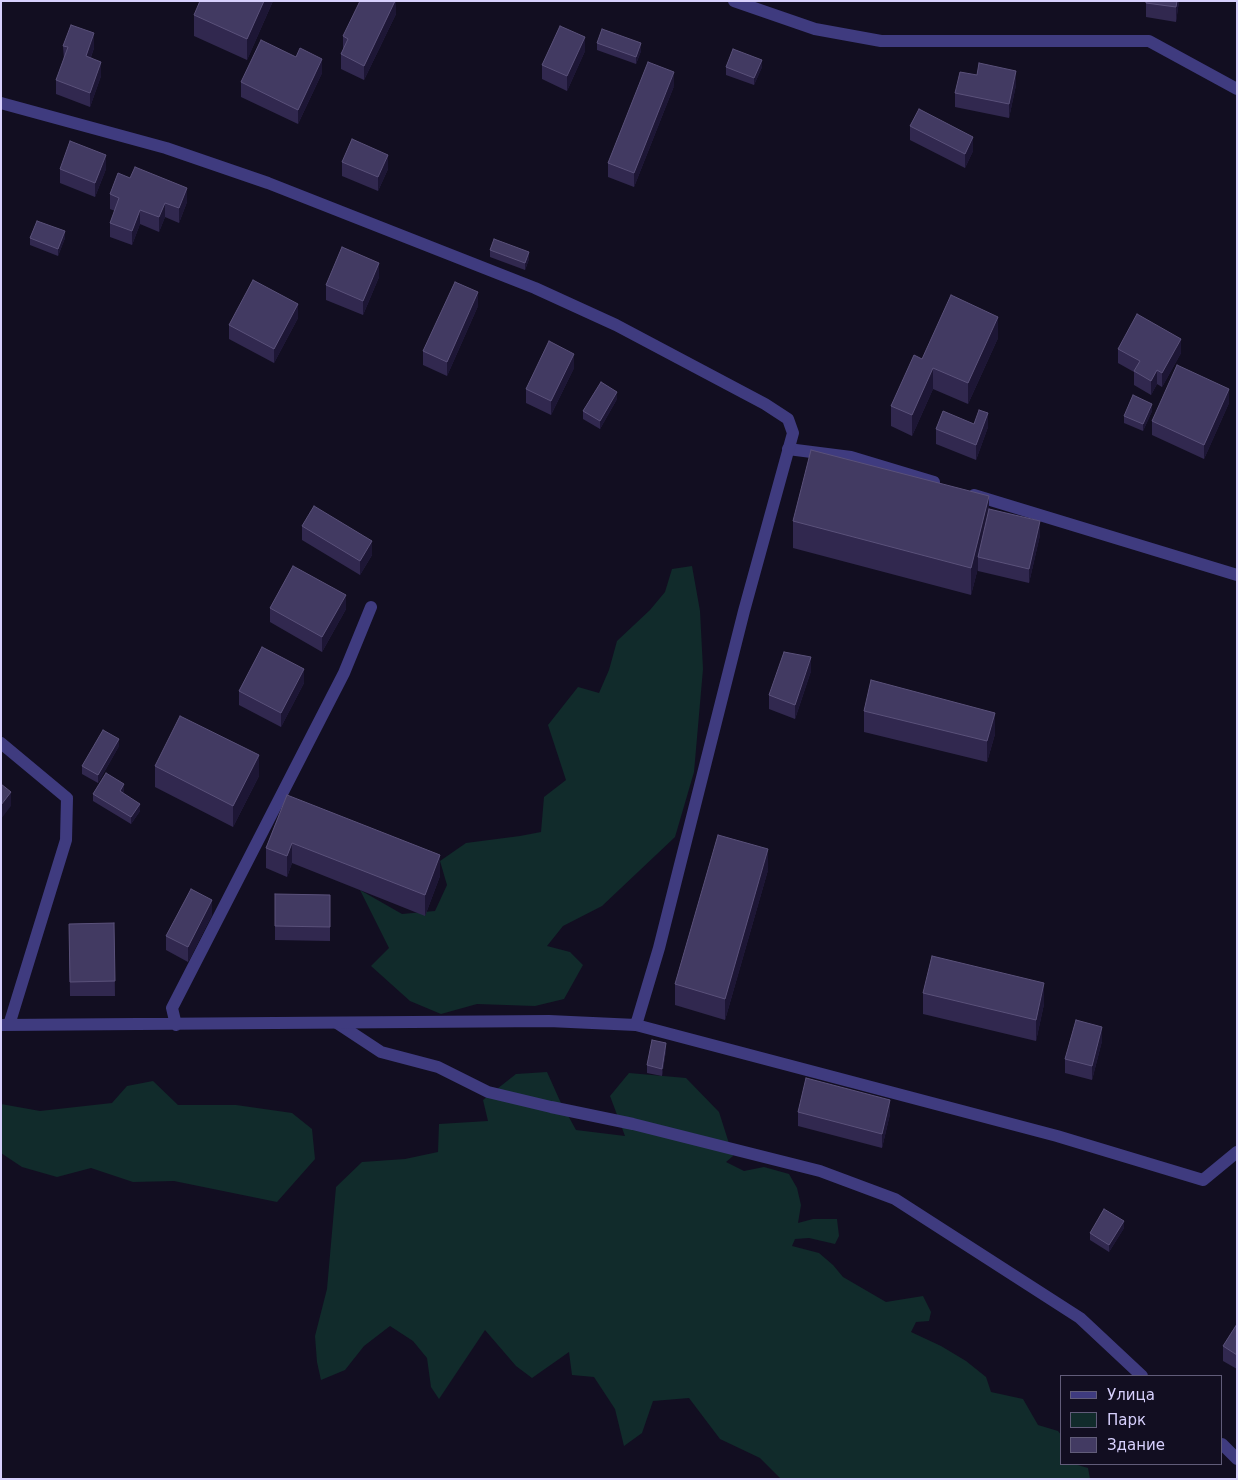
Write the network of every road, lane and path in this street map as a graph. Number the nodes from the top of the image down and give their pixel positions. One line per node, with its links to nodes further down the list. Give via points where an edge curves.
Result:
1 (734, 1): 2 (street, via 815,29 881,42 1149,41)
2 (1237, 90)
3 (1, 103): 4 (street, via 166,148 259,180 535,288 616,325 773,409 788,419 792,433)
4 (788, 449): 5 (street, via 851,457); 13 (street, via 659,948)
5 (944, 486)
6 (962, 491): 7 (street)
7 (1237, 575)
8 (371, 607): 12 (street, via 344,673 172,1008)
9 (1, 743): 11 (street, via 67,798 66,840)
10 (337, 1023): 12 (street); 13 (street, via 549,1021); 15 (street, via 381,1052 438,1067 488,1092 820,1171 895,1199 1080,1318)
11 (5, 1025): 12 (street)
12 (176, 1025)
13 (636, 1025): 14 (street, via 1057,1136 1203,1180)
14 (1237, 1152)
15 (1141, 1375)
16 (1223, 1445): 17 (street)
17 (1237, 1459)

